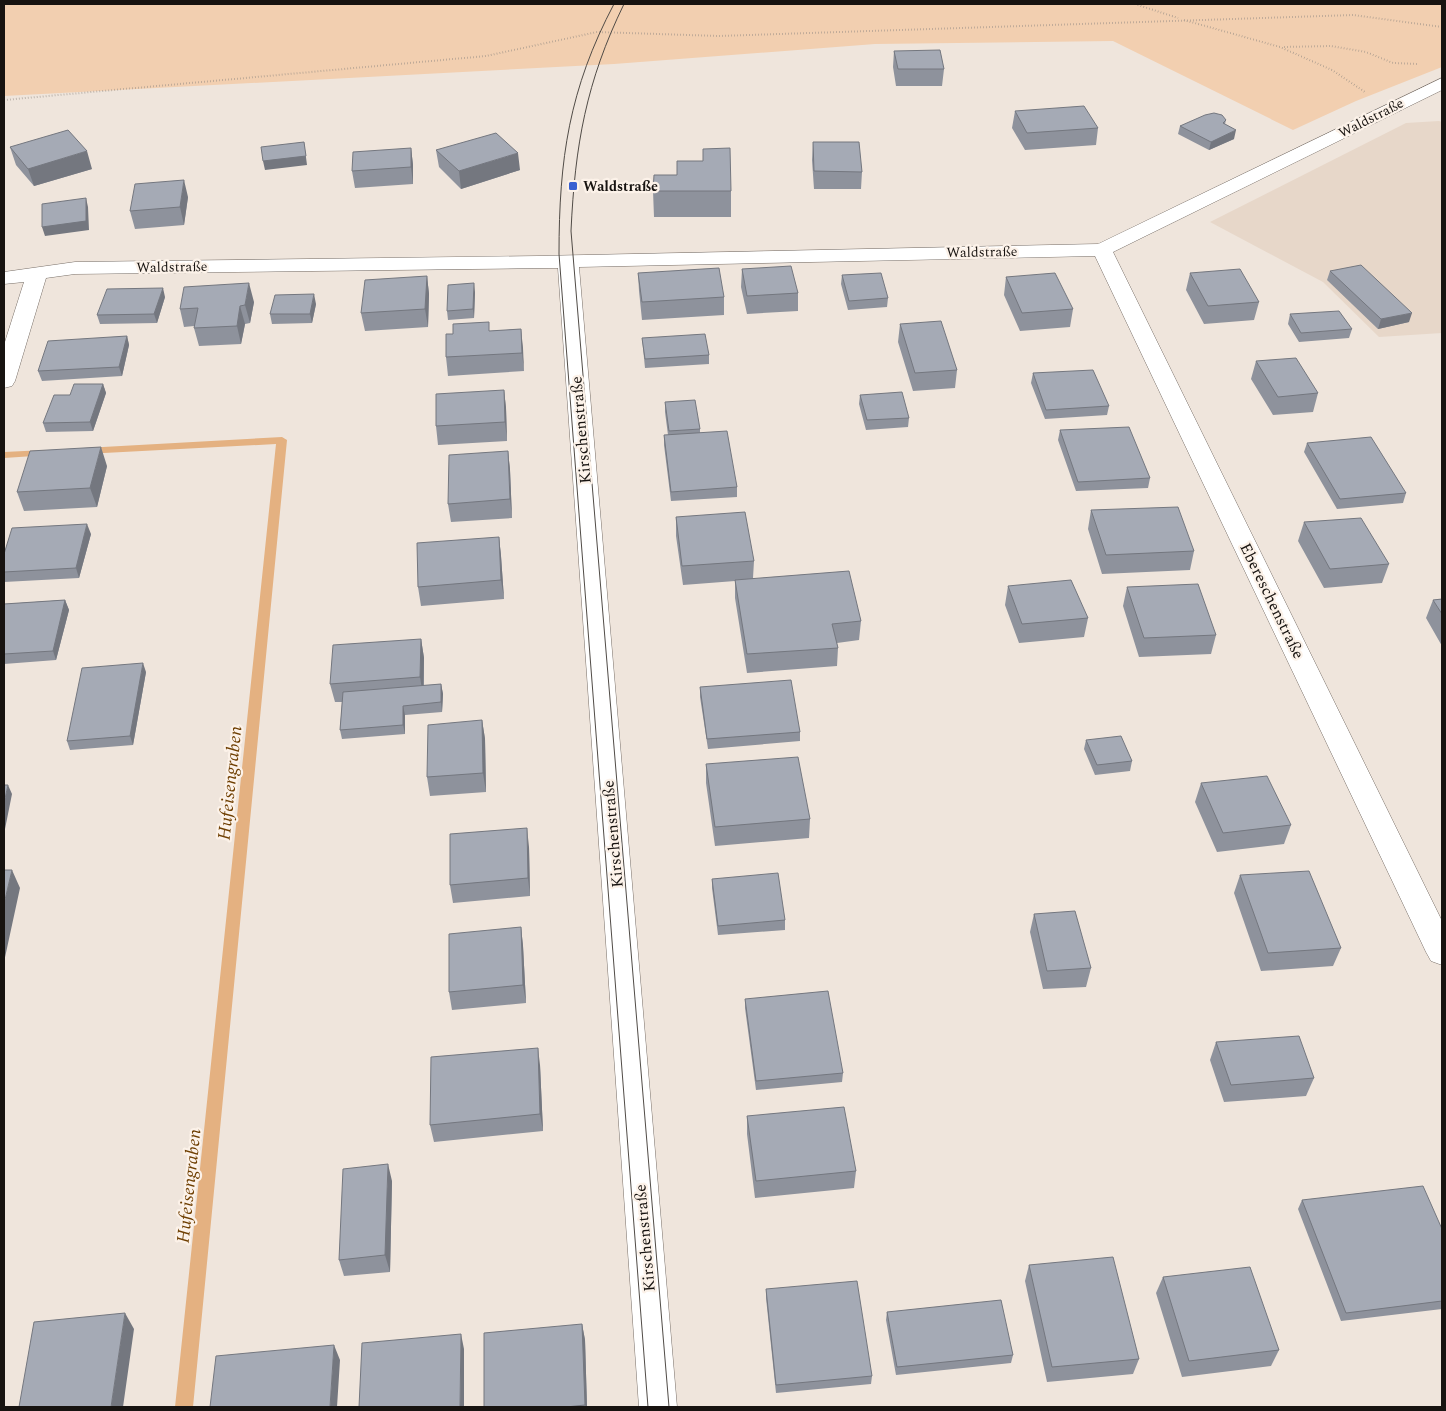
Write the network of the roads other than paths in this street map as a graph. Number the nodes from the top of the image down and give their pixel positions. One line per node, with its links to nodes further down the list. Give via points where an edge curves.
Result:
1 (1442, 83): 2 (street, Waldstraße)
2 (1102, 250): 3 (street, Waldstraße); 7 (street, Ebereschenstraße)
3 (568, 261): 4 (street, Waldstraße, via 75,268); 8 (street, Kirschenstraße)
4 (36, 272): 5 (street, Waldstraße); 6 (street)
5 (4, 278)
6 (4, 381)
7 (1442, 952)
8 (658, 1407)

